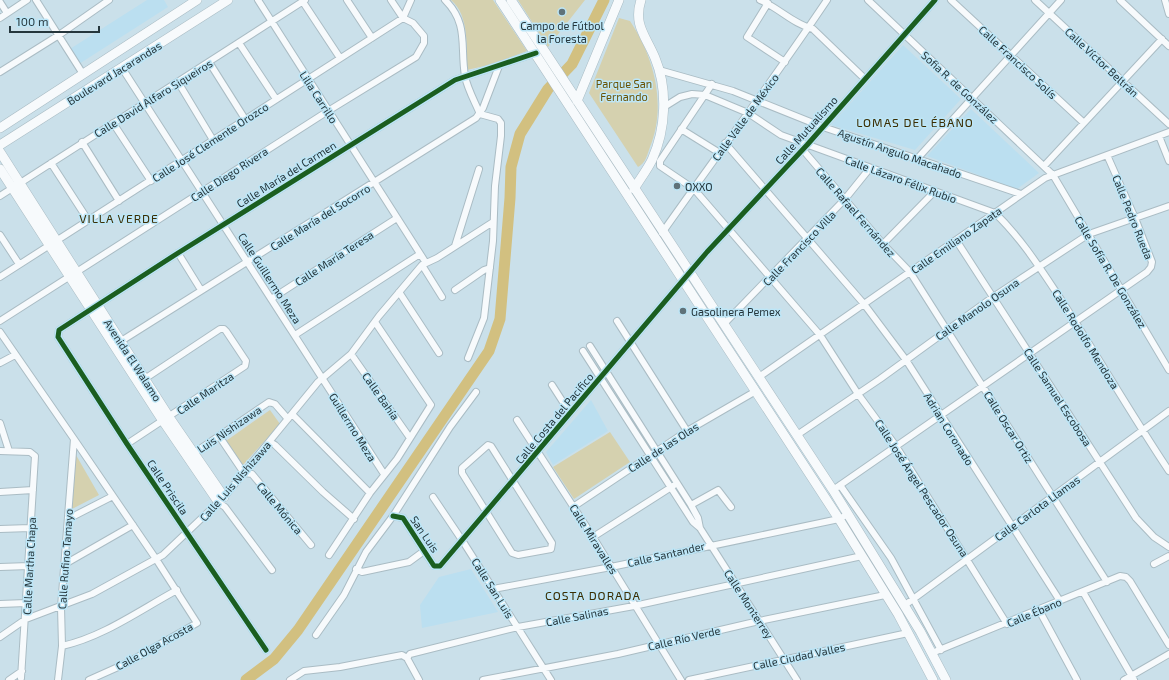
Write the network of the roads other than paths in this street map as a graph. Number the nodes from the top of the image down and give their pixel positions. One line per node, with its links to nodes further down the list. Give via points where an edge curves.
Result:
1 (27, 0): 29 (street)
2 (36, 0): 36 (street)
3 (99, 0): 28 (street)
4 (109, 0): 28 (street)
5 (197, 0): 51 (main road, Boulevard Jacarandas)
6 (228, 0): 48 (main road, Boulevard Jacarandas)
7 (258, 0): 34 (street, Lilia Carrillo)
8 (347, 0): 38 (street)
9 (391, 0): 33 (street)
10 (411, 0): 33 (street)
11 (446, 0): 52 (street, via 457,13 462,25)
12 (500, 0): 42 (main road)
13 (511, 0): 61 (main road)
14 (619, 0): 61 (main road)
15 (641, 0): 49 (main road, via 638,19)
16 (760, 0): 27 (street)
17 (827, 0): 35 (street, Calle Valle de México)
18 (868, 0): 37 (street, Sofia R. de González)
19 (935, 0): 37 (street, Calle Mutualismo)
20 (951, 0): 43 (street, Calle Francisco Solís)
21 (1035, 0): 30 (street, Calle Víctor Beltrán)
22 (1061, 0): 30 (street)
23 (1120, 0): 39 (street)
24 (1165, 0): 31 (street)
25 (304, 1): 34 (street, Calle David Alfaro Siqueiros); 44 (street)
26 (0, 2): 29 (street)
27 (768, 3): 35 (street); 46 (street, via 747,37)
28 (95, 8): 36 (street)
29 (7, 13): 32 (street)
30 (1049, 13): 43 (street); 55 (street, Calle Víctor Beltrán)
31 (1169, 14)
32 (0, 18)
33 (403, 18): 38 (street, Calle José Clemente Orozco); 66 (street, Calle Diego Rivera, via 413,23 424,36 421,51 416,57)
34 (271, 22): 40 (street, Calle David Alfaro Siqueiros); 53 (street, Lilia Carrillo)
35 (808, 28): 46 (street, Calle Valle de México); 54 (street, via 813,28)
36 (59, 35): 50 (street); 51 (street)
37 (904, 35): 54 (street, Calle Mutualismo); 59 (street, Sofia R. de González)
38 (372, 38): 44 (street, Calle José Clemente Orozco)
39 (1162, 39): 41 (street); 55 (street)
40 (240, 43): 45 (street, Calle David Alfaro Siqueiros); 60 (street)
41 (1169, 46)
42 (536, 53): 47 (street, Calle María del Carmen); 65 (main road)
43 (1010, 55): 59 (street); 71 (street, Calle Francisco Solís)
44 (340, 58): 53 (street, Calle José Clemente Orozco)
45 (210, 62): 56 (street, Calle David Alfaro Siqueiros); 69 (street)
46 (785, 62): 62 (street, Calle Valle de México)
47 (499, 66): 52 (street, Calle María del Carmen); 68 (street)
48 (122, 68): 63 (street, Calle Guillermo Meza); 81 (main road, Boulevard Jacarandas)
49 (659, 70): 57 (street, Agustín Angulo Macahado); 64 (main road)
50 (0, 72)
51 (83, 74): 74 (main road, Boulevard Jacarandas)
52 (465, 77): 68 (street); 82 (street, Calle María del Carmen, via 455,80)
53 (308, 79): 60 (street, Calle José Clemente Orozco); 66 (street, Lilia Carrillo)
54 (865, 79): 73 (street, Calle Mutualismo)
55 (1123, 81): 71 (street); 72 (street, Calle Víctor Beltrán)
56 (178, 82): 63 (street, Calle David Alfaro Siqueiros); 78 (street)
57 (712, 84): 58 (street); 62 (street, Agustín Angulo Macahado)
58 (705, 95): 64 (street, via 692,94 680,97); 67 (street, Calle Lázaro Félix Rubio); 75 (street)
59 (971, 98): 88 (street); 92 (street, Sofia R. de González)
60 (276, 99): 69 (street, Calle José Clemente Orozco)
61 (577, 101): 65 (street); 100 (main road)
62 (758, 101): 67 (street, Calle Valle de México); 73 (street, Agustín Angulo Macahado)
63 (145, 103): 70 (street, Calle David Alfaro Siqueiros); 89 (street, Calle Guillermo Meza)
64 (664, 107): 100 (main road, via 658,144)
65 (571, 110): 137 (main road)
66 (328, 111): 82 (street, Lilia Carrillo); 104 (street, Calle Diego Rivera)
67 (748, 113): 80 (street, Calle Valle de México); 83 (street, Calle Lázaro Félix Rubio, via 781,135)
68 (480, 114): 98 (street, Calle María del Socorro); 114 (street, via 501,123)
69 (245, 119): 78 (street, Calle José Clemente Orozco)
70 (113, 123): 79 (street, Calle David Alfaro Siqueiros); 97 (street)
71 (1084, 123): 92 (street)
72 (1169, 124)
73 (823, 127): 83 (street, Calle Mutualismo); 88 (street, Agustín Angulo Macahado)
74 (0, 128)
75 (681, 129): 86 (street); 101 (street, Calle José Ángel Pescador Osuna, via 660,161 660,166)
76 (1169, 132): 77 (street, Calle Emiliano Zapata)
77 (1159, 136): 87 (street, Calle Emiliano Zapata); 90 (street)
78 (213, 140): 89 (street, Calle José Clemente Orozco)
79 (82, 142): 91 (street, Calle David Alfaro Siqueiros); 108 (street)
80 (725, 143): 86 (street, Calle Valle de México); 102 (street, Adrian Coronado)
81 (0, 145)
82 (350, 145): 98 (street, Lilia Carrillo); 115 (street, Calle María del Carmen)
83 (807, 145): 84 (street, Calle Mutualismo); 93 (street, Calle Lázaro Félix Rubio)
84 (803, 150): 102 (street, Calle Mutualismo); 107 (street, Calle Rafael Fernández)
85 (0, 152): 99 (main road, Avenida El Walamo)
86 (718, 152): 101 (street, Calle Valle de México)
87 (1107, 155): 96 (street, Calle Emiliano Zapata); 112 (street, Calle Pedro Rueda)
88 (917, 159): 105 (street, Agustín Angulo Macahado)
89 (182, 160): 97 (street, Calle José Clemente Orozco); 104 (street, Calle Guillermo Meza)
90 (1169, 161)
91 (51, 163): 99 (street, Calle David Alfaro Siqueiros); 113 (street)
92 (1044, 166): 96 (street, Sofia R. de González)
93 (870, 168): 103 (street, Calle Lázaro Félix Rubio); 107 (street, Calle Francisco Villa)
94 (0, 169): 99 (main road, Avenida El Walamo)
95 (479, 169): 124 (street)
96 (1053, 175): 105 (street, Calle Emiliano Zapata); 118 (street, Calle Sofía R. De González)
97 (151, 181): 108 (street, Calle José Clemente Orozco)
98 (374, 182): 111 (street, Lilia Carrillo); 127 (street, Calle María del Socorro)
99 (16, 186): 106 (street, Calle David Alfaro Siqueiros); 122 (main road, Avenida El Walamo)
100 (634, 189): 117 (main road)
101 (694, 189): 116 (street, Calle José Ángel Pescador Osuna); 117 (street, Calle Valle de México)
102 (764, 190): 116 (street, Calle Mutualismo); 120 (street, Adrian Coronado)
103 (935, 191): 110 (street, Calle Lázaro Félix Rubio); 123 (street)
104 (202, 192): 115 (street, Calle Guillermo Meza); 134 (street, Calle Diego Rivera)
105 (1022, 194): 110 (street, Calle Emiliano Zapata)
106 (0, 196)
107 (845, 199): 120 (street, Calle Francisco Villa); 123 (street, Calle Rafael Fernández)
108 (119, 200): 113 (street, Calle José Clemente Orozco)
109 (1169, 206): 112 (street, Calle Manolo Osuna)
110 (995, 213): 121 (street, Calle Emiliano Zapata); 130 (street, Calle Rodolfo Mendoza)
111 (397, 218): 126 (street, Lilia Carrillo); 144 (street, Calle María Teresa)
112 (1135, 218): 118 (street, Calle Manolo Osuna); 140 (street, Calle Pedro Rueda, via 1152,262 1151,267)
113 (88, 220): 122 (street, Calle José Clemente Orozco)
114 (493, 222): 124 (street); 131 (street, via 494,241)
115 (224, 225): 125 (street, Calle María del Carmen); 127 (street, Calle Guillermo Meza)
116 (728, 229): 132 (street, Calle Mutualismo); 136 (street, Calle José Ángel Pescador Osuna)
117 (662, 233): 132 (main road)
118 (1089, 234): 130 (street, Calle Manolo Osuna); 140 (street, Calle Sofía R. De González)
119 (0, 235): 128 (street)
120 (807, 238): 136 (street, Calle Francisco Villa); 145 (street, Adrian Coronado)
121 (956, 240): 133 (street, Calle Emiliano Zapata); 143 (street, Calle Samuel Escobosa)
122 (53, 242): 128 (street, Calle José Clemente Orozco); 134 (main road, Avenida El Walamo)
123 (883, 244): 133 (street, Calle Rafael Fernández)
124 (455, 246): 129 (street)
125 (178, 253): 138 (street); 146 (street, Calle María del Carmen)
126 (420, 254): 129 (street, Lilia Carrillo); 155 (street)
127 (248, 263): 138 (street, Calle María del Socorro); 144 (street, Calle Guillermo Meza)
128 (19, 264): 135 (street, Calle José Clemente Orozco)
129 (424, 264): 141 (street, Calle Luis Nishizawa); 142 (street, Lilia Carrillo)
130 (1040, 266): 143 (street, Calle Manolo Osuna); 150 (street, Calle Rodolfo Mendoza)
131 (490, 268): 139 (street); 165 (street, via 484,318)
132 (690, 272): 137 (street, Calle Mutualismo); 151 (main road)
133 (910, 272): 145 (street, Calle Emiliano Zapata); 152 (street, Calle Oscar Ortiz)
134 (73, 274): 146 (main road, Avenida El Walamo); 147 (street, Calle Diego Rivera)
135 (0, 277)
136 (771, 277): 151 (street, Calle Francisco Villa); 156 (street, Calle José Ángel Pescador Osuna)
137 (683, 280): 157 (street, Calle Costa del Pacifico); 176 (main road)
138 (201, 290): 158 (street, Calle María del Socorro)
139 (455, 290)
140 (1122, 291): 150 (street); 168 (street, Calle Sofía R. De González)
141 (399, 292): 149 (street, Calle Luis Nishizawa); 161 (street)
142 (442, 297)
143 (993, 297): 152 (street, Calle Manolo Osuna); 163 (street, Calle Samuel Escobosa)
144 (271, 298): 155 (street, Calle Guillermo Meza)
145 (864, 304): 156 (street, Calle Emiliano Zapata); 166 (street, Adrian Coronado)
146 (95, 307): 154 (street, Calle María del Carmen); 158 (main road, Avenida El Walamo)
147 (0, 321)
148 (617, 321): 157 (street)
149 (375, 322): 162 (street, Calle Luis Nishizawa); 190 (street, via 431,405)
150 (1077, 322): 163 (street); 187 (street, Calle Rodolfo Mendoza)
151 (724, 324): 171 (main road)
152 (947, 330): 166 (street, Calle Manolo Osuna); 175 (street, Calle Oscar Ortiz)
153 (0, 332): 164 (street)
154 (58, 333): 193 (street, Calle Priscila)
155 (295, 335): 172 (street, Calle Guillermo Meza)
156 (820, 335): 171 (street, Calle Emiliano Zapata); 178 (street, Calle José Ángel Pescador Osuna)
157 (631, 342): 169 (street, Calle Costa del Pacifico); 186 (street)
158 (118, 343): 173 (main road, Avenida El Walamo)
159 (590, 346): 169 (street, Calle Monterrey)
160 (583, 351): 170 (street, Calle Monterrey)
161 (439, 353)
162 (351, 354): 172 (street, Calle Luis Nishizawa); 190 (street, Calle Bahía)
163 (1030, 354): 175 (street); 201 (street, Calle Samuel Escobosa)
164 (15, 356): 167 (street); 191 (street)
165 (468, 358)
166 (906, 360): 178 (street, Calle Manolo Osuna); 181 (street, Adrian Coronado)
167 (0, 363)
168 (1169, 370)
169 (606, 371): 170 (street, Calle Costa del Pacifico); 195 (street, Calle Monterrey)
170 (600, 378): 180 (street, Calle Costa del Pacifico); 200 (street, Calle Monterrey)
171 (759, 378): 188 (main road)
172 (323, 379): 182 (street, Calle Luis Nishizawa); 204 (street, Guillermo Meza)
173 (142, 381): 183 (main road, Avenida El Walamo); 183 (street, Calle Maritza, via 224,329 247,364)
174 (552, 385): 180 (street)
175 (983, 386): 181 (street); 213 (street, Calle Oscar Ortiz)
176 (756, 391): 186 (street, Calle de las Olas); 224 (main road)
177 (476, 392): 221 (street, via 450,427)
178 (858, 394): 188 (street, Calle Manolo Osuna); 194 (street, Calle José Ángel Pescador Osuna)
179 (1169, 411): 187 (street, Calle Carlota Llamas)
180 (570, 413): 198 (street, Calle Costa del Pacifico)
181 (942, 415): 194 (street); 226 (street, Adrian Coronado)
182 (290, 416): 189 (street, Luis Nishizawa, via 269,402); 192 (street, Calle Luis Nishizawa); 211 (street, Luis Nishizawa)
183 (166, 419): 193 (street, Calle Maritza); 199 (main road, Avenida El Walamo)
184 (517, 420): 198 (street, Calle Miravalles)
185 (0, 423): 197 (street)
186 (687, 431): 195 (street, Calle de las Olas)
187 (1142, 431): 201 (street, Calle Carlota Llamas); 202 (street, Calle Rodolfo Mendoza)
188 (797, 434): 207 (main road)
189 (219, 436): 199 (street, Luis Nishizawa); 203 (street, Calle Mónica)
190 (410, 438): 204 (street)
191 (74, 439): 212 (street); 222 (street, Calle Rufino Tamayo)
192 (270, 442): 203 (street, Calle Luis Nishizawa); 223 (street)
193 (127, 444): 230 (street, Calle Priscila)
194 (896, 446): 207 (street); 241 (street, Calle José Ángel Pescador Osuna)
195 (657, 450): 200 (street, Calle de las Olas); 206 (street, Calle Monterrey)
196 (0, 451): 197 (street)
197 (9, 451): 209 (street, Calle Martha Chapa, via 34,454)
198 (537, 452): 205 (street, Calle Costa del Pacifico); 217 (street, Calle Miravalles)
199 (190, 455): 215 (main road, Avenida El Walamo)
200 (650, 455): 208 (street, Calle Monterrey); 217 (street, Calle de las Olas)
201 (1100, 462): 213 (street, Calle Carlota Llamas); 235 (street, Calle Samuel Escobosa, via 1136,518 1154,537)
202 (1169, 471)
203 (244, 473): 215 (street, Calle Luis Nishizawa); 234 (street, Calle Mónica, via 252,474)
204 (384, 474): 211 (street)
205 (513, 483): 219 (street, Calle Costa del Pacifico); 219 (street, via 488,445 461,470); 219 (street, via 552,543 552,547 515,555)
206 (677, 483): 208 (street); 216 (street, Calle Monterrey)
207 (837, 487): 220 (main road); 256 (street, via 891,558)
208 (670, 488): 228 (street, Calle Monterrey); 231 (street)
209 (33, 490): 210 (street); 227 (street, Calle Martha Chapa)
210 (0, 492)
211 (370, 493): 223 (street)
212 (113, 496): 222 (street); 225 (street)
213 (1053, 496): 226 (street, Calle Carlota Llamas); 250 (street, Calle Oscar Ortiz)
214 (433, 497): 232 (street, Calle San Luis)
215 (223, 502): 230 (street, Calle Luis Nishizawa); 249 (street, Avenida El Walamo)
216 (691, 506): 218 (street, via 718,490); 228 (street, Calle Monterrey)
217 (573, 507): 231 (street, Calle Miravalles)
218 (730, 507)
219 (487, 512): 232 (street, Calle Costa del Pacifico)
220 (848, 514): 224 (street, Calle Santander); 261 (main road)
221 (393, 516): 236 (street, San Luis, via 403,518); 248 (street)
222 (68, 519): 242 (street, Calle Rufino Tamayo)
223 (354, 519): 237 (street)
224 (839, 519): 233 (street, Calle Santander); 238 (main road)
225 (133, 526): 240 (street); 242 (street)
226 (1012, 526): 241 (street, Calle Carlota Llamas); 257 (street, Adrian Coronado)
227 (30, 528): 229 (street); 244 (street, Calle Martha Chapa)
228 (700, 528): 233 (street, Calle Monterrey)
229 (0, 529)
230 (186, 534): 240 (street, Calle Luis Nishizawa); 274 (street, Calle Priscila)
231 (593, 537): 247 (street, Calle Miravalles)
232 (462, 540): 246 (street, Calle Costa del Pacifico); 252 (street, Calle San Luis)
233 (710, 544): 247 (street, Calle Santander); 251 (street, Calle Monterrey)
234 (312, 545)
235 (1169, 547)
236 (424, 551): 246 (street, San Luis); 248 (street, via 409,562 362,572)
237 (329, 555)
238 (862, 556): 251 (street, Calle Salinas); 255 (main road)
239 (1169, 556): 243 (street)
240 (156, 559): 253 (street); 262 (street, Calle Luis Nishizawa, via 92,594)
241 (968, 559): 256 (street, Calle Carlota Llamas); 266 (street, Calle José Ángel Pescador Osuna)
242 (65, 564): 262 (street, Calle Rufino Tamayo)
243 (1154, 564)
244 (29, 566): 245 (street); 258 (street, Calle Martha Chapa)
245 (0, 567)
246 (437, 567)
247 (612, 567): 252 (street, Calle Santander); 260 (street, Calle Miravalles)
248 (356, 569): 269 (street, via 344,595)
249 (272, 570)
250 (1107, 582): 254 (street, Calle Ébano); 272 (street, Calle Ébano, via 1120,576 1126,577)
251 (735, 583): 260 (street, Calle Salinas); 265 (street, Calle Monterrey)
252 (493, 589): 267 (street, Calle San Luis)
253 (177, 590): 273 (street, via 96,635); 285 (street, Calle Olga Acosta, via 197,622 194,626)
254 (1083, 592): 257 (street, Calle Ébano); 282 (street)
255 (886, 595): 265 (street, Calle Río Verde); 268 (main road)
256 (913, 600): 261 (street, Calle Carlota Llamas); 275 (street)
257 (1060, 601): 263 (street, Calle Ébano)
258 (26, 603): 259 (street); 264 (street, Calle Martha Chapa)
259 (0, 604)
260 (634, 606): 267 (street, Calle Salinas); 271 (street, Calle Miravalles)
261 (905, 606): 275 (main road)
262 (61, 607): 264 (street, Calle Luis Nishizawa); 273 (street, Calle Rufino Tamayo)
263 (1039, 610): 266 (street, Calle Ébano); 295 (street)
264 (26, 619): 270 (street, Calle Luis Nishizawa); 280 (street, Calle Martha Chapa)
265 (760, 621): 271 (street, Calle Río Verde); 278 (street, Calle Monterrey)
266 (1007, 624): 275 (street, Calle Ébano)
267 (518, 627): 277 (street, Calle Salinas, via 410,654); 279 (street, Calle San Luis)
268 (908, 633): 278 (street, Calle Ciudad Valles); 293 (main road)
269 (316, 635)
270 (0, 637)
271 (659, 644): 279 (street, Calle Río Verde); 290 (street, Calle Miravalles)
272 (1169, 645)
273 (62, 646): 284 (street, Calle Rufino Tamayo)
274 (266, 650)
275 (936, 651): 294 (main road)
276 (1169, 654): 282 (street)
277 (407, 658): 286 (street, Calle Salinas, via 396,656 304,671); 287 (street)
278 (784, 659): 291 (street, Calle Ciudad Valles); 292 (street, Calle Monterrey)
279 (543, 668): 288 (street, Calle Río Verde); 289 (street, Calle San Luis)
280 (22, 671): 281 (street, Calle Martha Chapa); 283 (street)
281 (21, 678)
282 (1133, 678): 296 (street)
283 (9, 680)
284 (58, 680)
285 (90, 680)
286 (290, 680)
287 (419, 680)
288 (483, 680)
289 (550, 680)
290 (681, 680)
291 (689, 680)
292 (797, 680)
293 (934, 680)
294 (946, 680)
295 (1077, 680)
296 (1124, 680)

